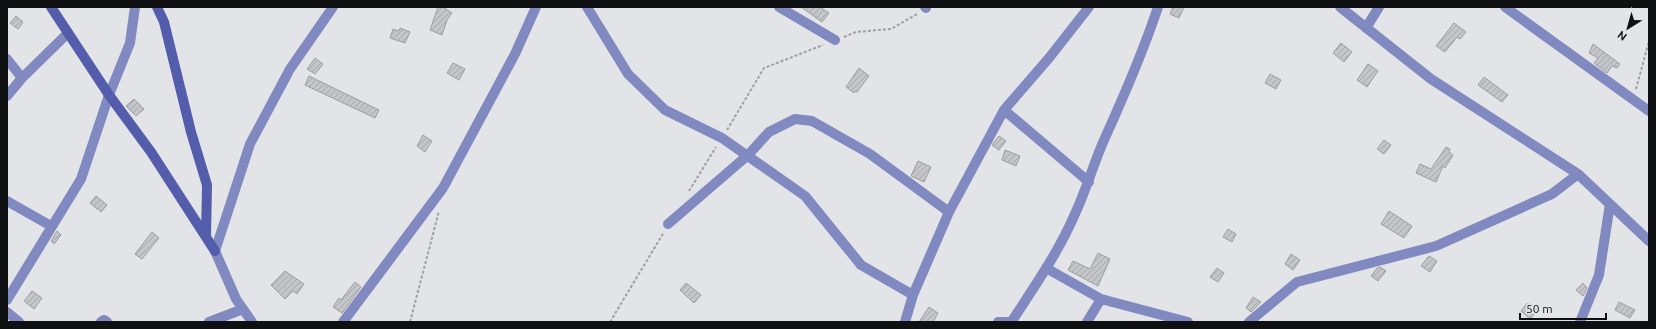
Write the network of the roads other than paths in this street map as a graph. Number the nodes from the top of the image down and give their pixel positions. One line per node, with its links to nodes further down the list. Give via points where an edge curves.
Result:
1 (50, 7): 14 (street)
2 (135, 7): 18 (street, via 130,43)
3 (157, 7): 30 (street, via 164,22 207,185)
4 (333, 7): 32 (street, via 290,68 250,144)
5 (536, 7): 44 (street, via 515,54 443,188)
6 (587, 7): 22 (street, via 628,74 665,110 722,138)
7 (779, 7): 15 (street)
8 (1089, 7): 20 (street)
9 (1158, 7): 24 (street)
10 (1340, 7): 13 (street)
11 (1380, 7): 13 (street)
12 (1505, 7): 21 (street)
13 (1366, 28): 23 (street, via 1431,79)
14 (68, 33): 17 (street); 18 (street)
15 (835, 40)
16 (7, 60): 17 (street)
17 (22, 78): 19 (street)
18 (109, 95): 29 (street, via 81,179); 30 (street, via 151,152)
19 (7, 96)
20 (1004, 110): 24 (street); 27 (street)
21 (1649, 111)
22 (748, 155): 27 (street, via 769,132 796,120 812,122 870,154); 28 (street); 34 (street, via 805,196 861,265)
23 (1578, 174): 26 (street); 50 (street, via 1552,194 1436,246 1297,282)
24 (1089, 182): 33 (street, via 1074,218)
25 (7, 201): 29 (street)
26 (1610, 204): 31 (street); 51 (street, via 1599,275)
27 (949, 212): 34 (street)
28 (668, 224)
29 (51, 226): 36 (street)
30 (206, 237): 32 (street)
31 (1649, 241)
32 (215, 251): 37 (street)
33 (1046, 268): 35 (street); 47 (street)
34 (913, 295): 45 (street)
35 (1101, 299): 48 (street); 49 (street)
36 (7, 300)
37 (243, 309): 42 (street); 43 (street)
38 (7, 312): 39 (street)
39 (19, 322)
40 (101, 322): 41 (street)
41 (107, 322)
42 (209, 322)
43 (252, 322)
44 (342, 322)
45 (904, 322)
46 (998, 322): 47 (street)
47 (1013, 322)
48 (1087, 322)
49 (1188, 322)
50 (1249, 322)
51 (1580, 322)

